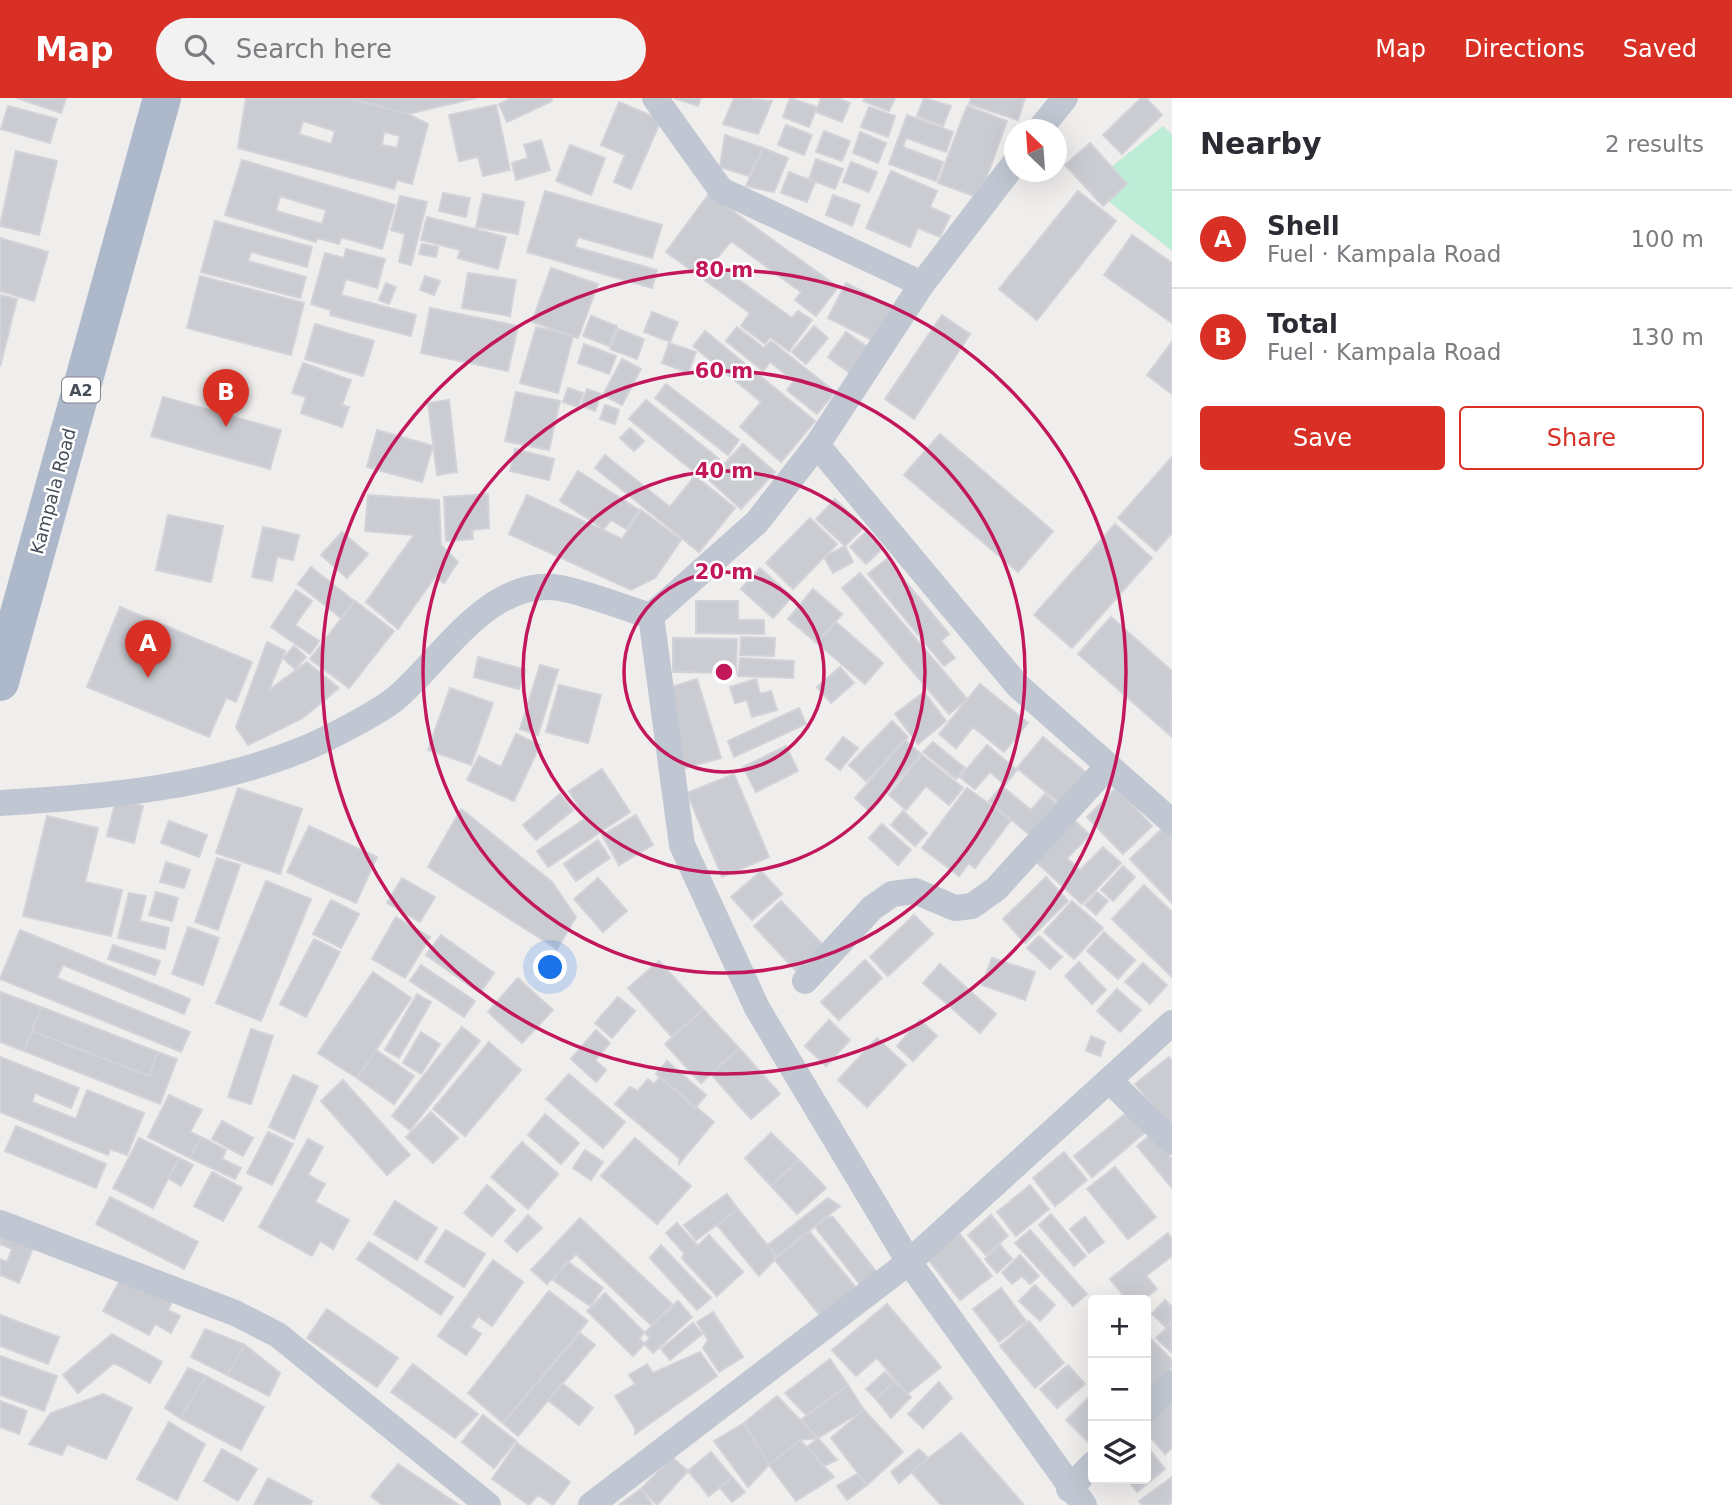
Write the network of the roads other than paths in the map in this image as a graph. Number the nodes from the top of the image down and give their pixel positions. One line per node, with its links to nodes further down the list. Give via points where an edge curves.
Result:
1 (162, 98): 9 (main road, Kampala Road / A2)
2 (655, 98): 6 (street, via 721,190)
3 (1065, 98): 4 (street)
4 (1048, 119)
5 (1004, 177): 6 (street)
6 (922, 284): 7 (street)
7 (817, 445): 8 (street, via 757,522); 10 (street, via 1018,686)
8 (651, 616): 11 (street, via 558,588 516,593 480,613 394,700 307,748 194,781 126,794); 18 (street, via 682,845 758,1008)
9 (0, 682)
10 (1108, 766): 12 (street); 13 (street, via 996,889 972,906 955,908 915,891 892,894 873,908)
11 (0, 803)
12 (1172, 822)
13 (805, 981)
14 (1172, 1023): 15 (street)
15 (1109, 1080): 16 (street); 18 (street)
16 (1172, 1142)
17 (0, 1223): 23 (street, via 235,1313 278,1335)
18 (909, 1262): 22 (street); 24 (street)
19 (1172, 1383): 20 (street)
20 (1151, 1405)
21 (1088, 1474): 22 (street)
22 (1077, 1497)
23 (488, 1505)
24 (591, 1505)

